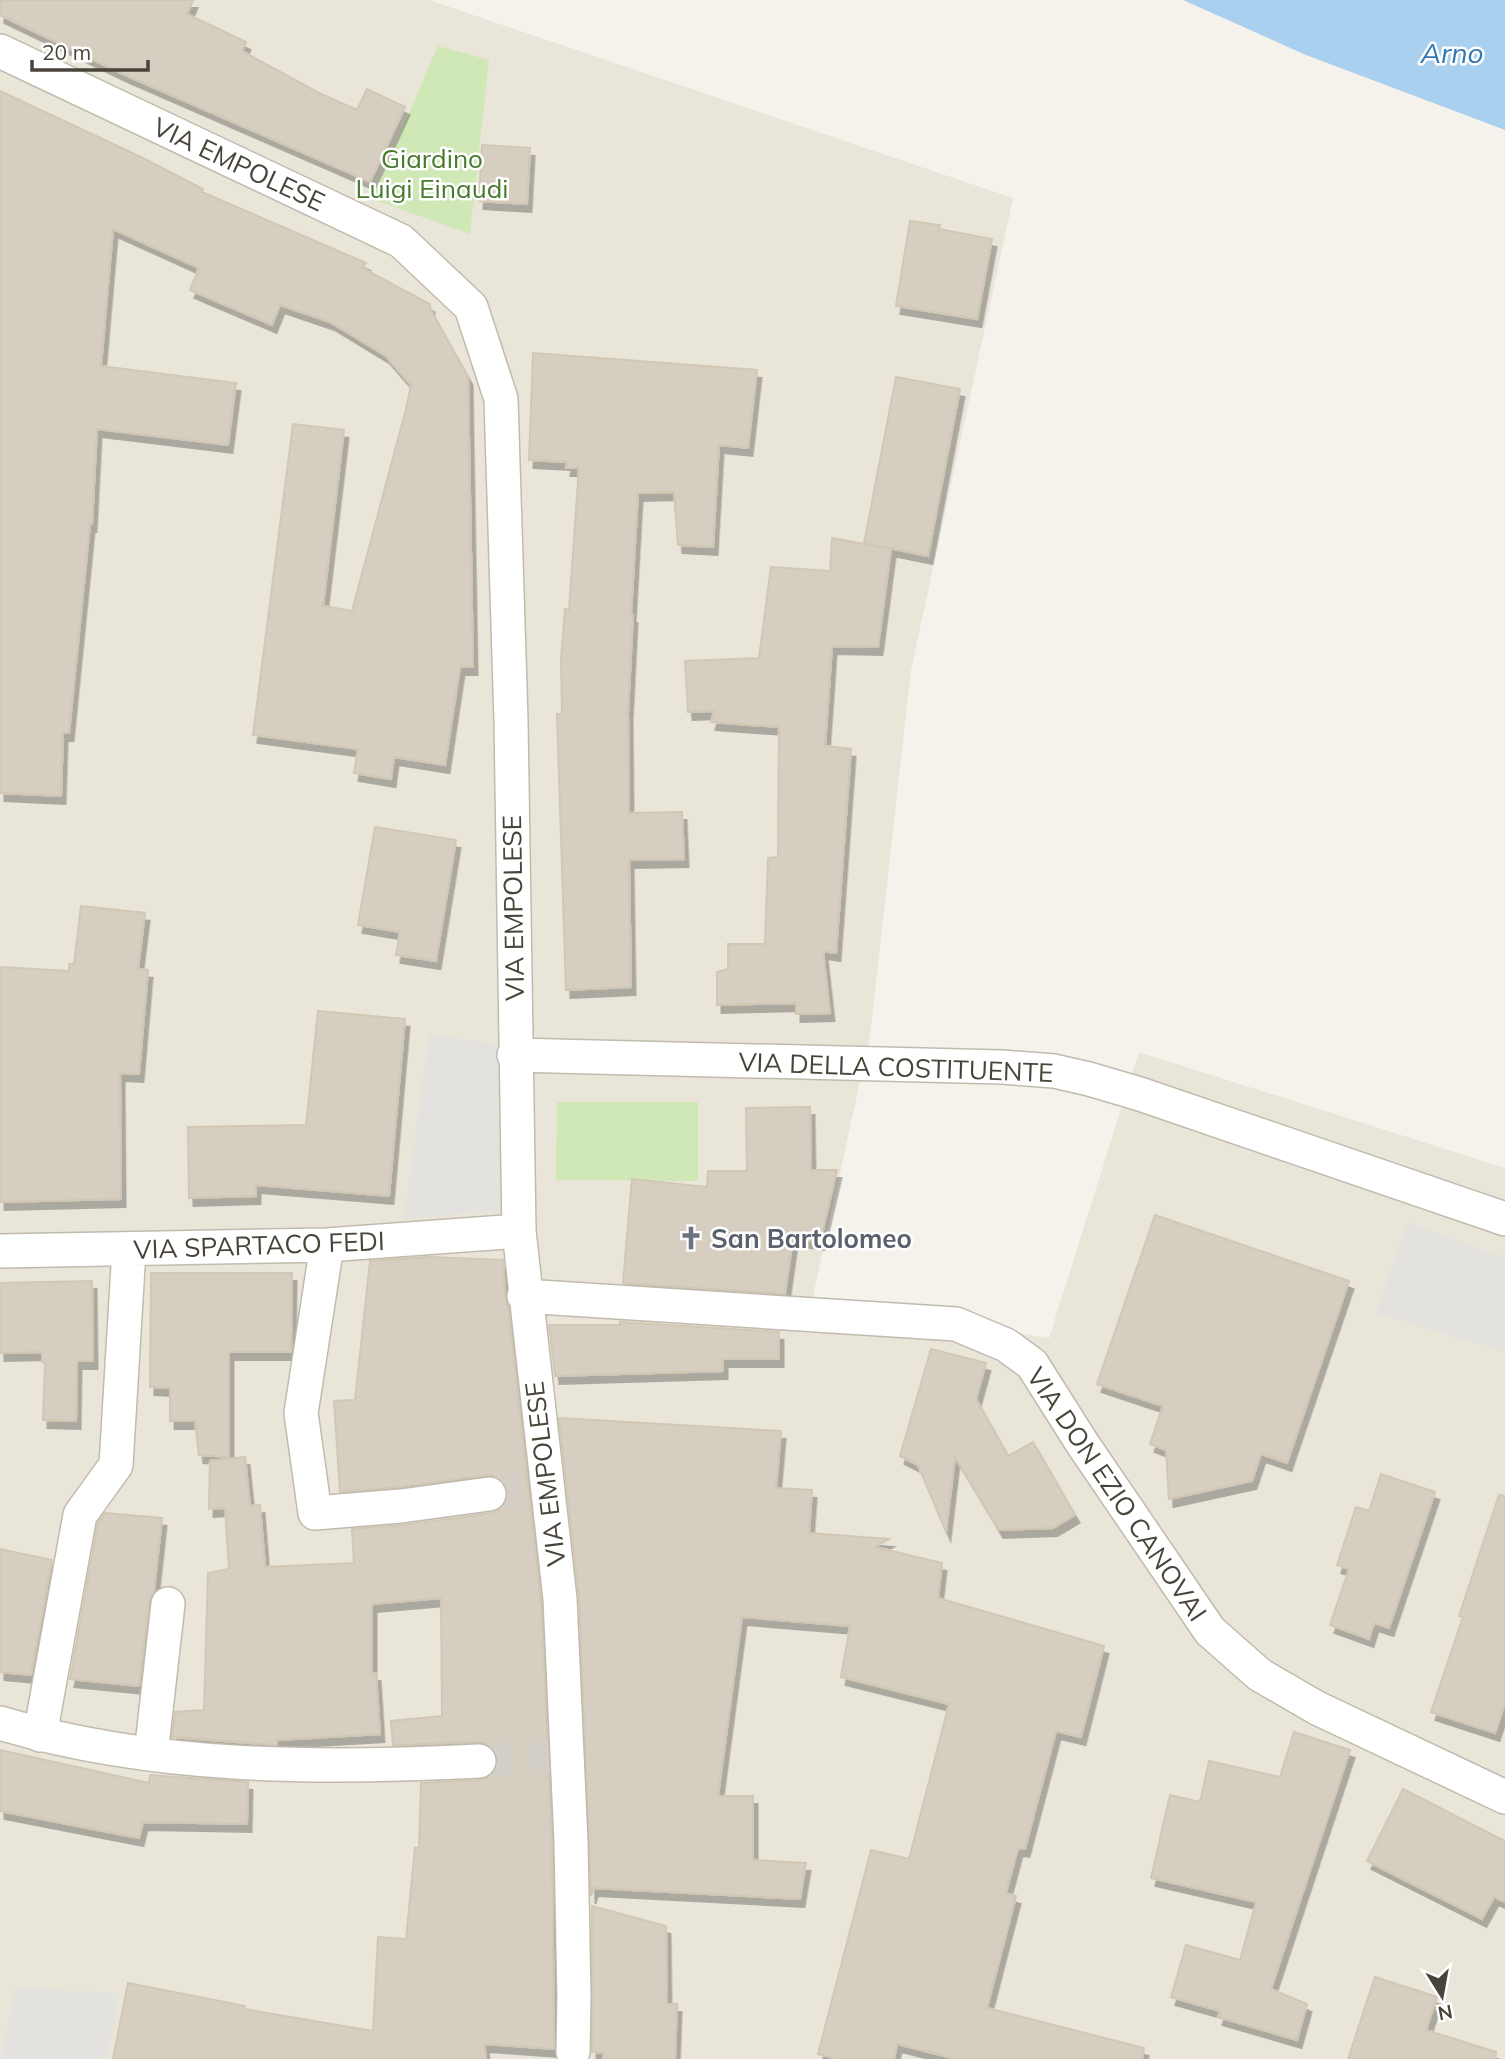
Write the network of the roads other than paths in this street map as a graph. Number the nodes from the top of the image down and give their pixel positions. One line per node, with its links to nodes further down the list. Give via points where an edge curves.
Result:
1 (0, 51): 2 (street, VIA EMPOLESE, via 401,241 471,307 501,399 511,720)
2 (514, 1055): 3 (street, VIA DELLA COSTITUENTE, via 1054,1071 1140,1094); 4 (street, VIA EMPOLESE)
3 (1505, 1219)
4 (519, 1231): 5 (street, VIA SPARTACO FEDI); 8 (street, VIA EMPOLESE)
5 (327, 1245): 6 (street, VIA SPARTACO FEDI); 9 (street, via 302,1413 315,1513)
6 (129, 1250): 7 (street, VIA SPARTACO FEDI); 12 (street, via 116,1465 80,1515)
7 (0, 1251)
8 (524, 1296): 15 (street, VIA DON EZIO CANOVAI, via 956,1324 1006,1345 1032,1364 1210,1631 1259,1675 1306,1702); 16 (street, VIA EMPOLESE, via 539,1487 560,1599 558,1755 575,1997)
9 (489, 1494)
10 (168, 1604): 13 (street)
11 (0, 1723): 12 (street)
12 (40, 1735): 13 (street)
13 (151, 1754): 14 (street, via 279,1765)
14 (479, 1761)
15 (1505, 1797)
16 (573, 2052)

